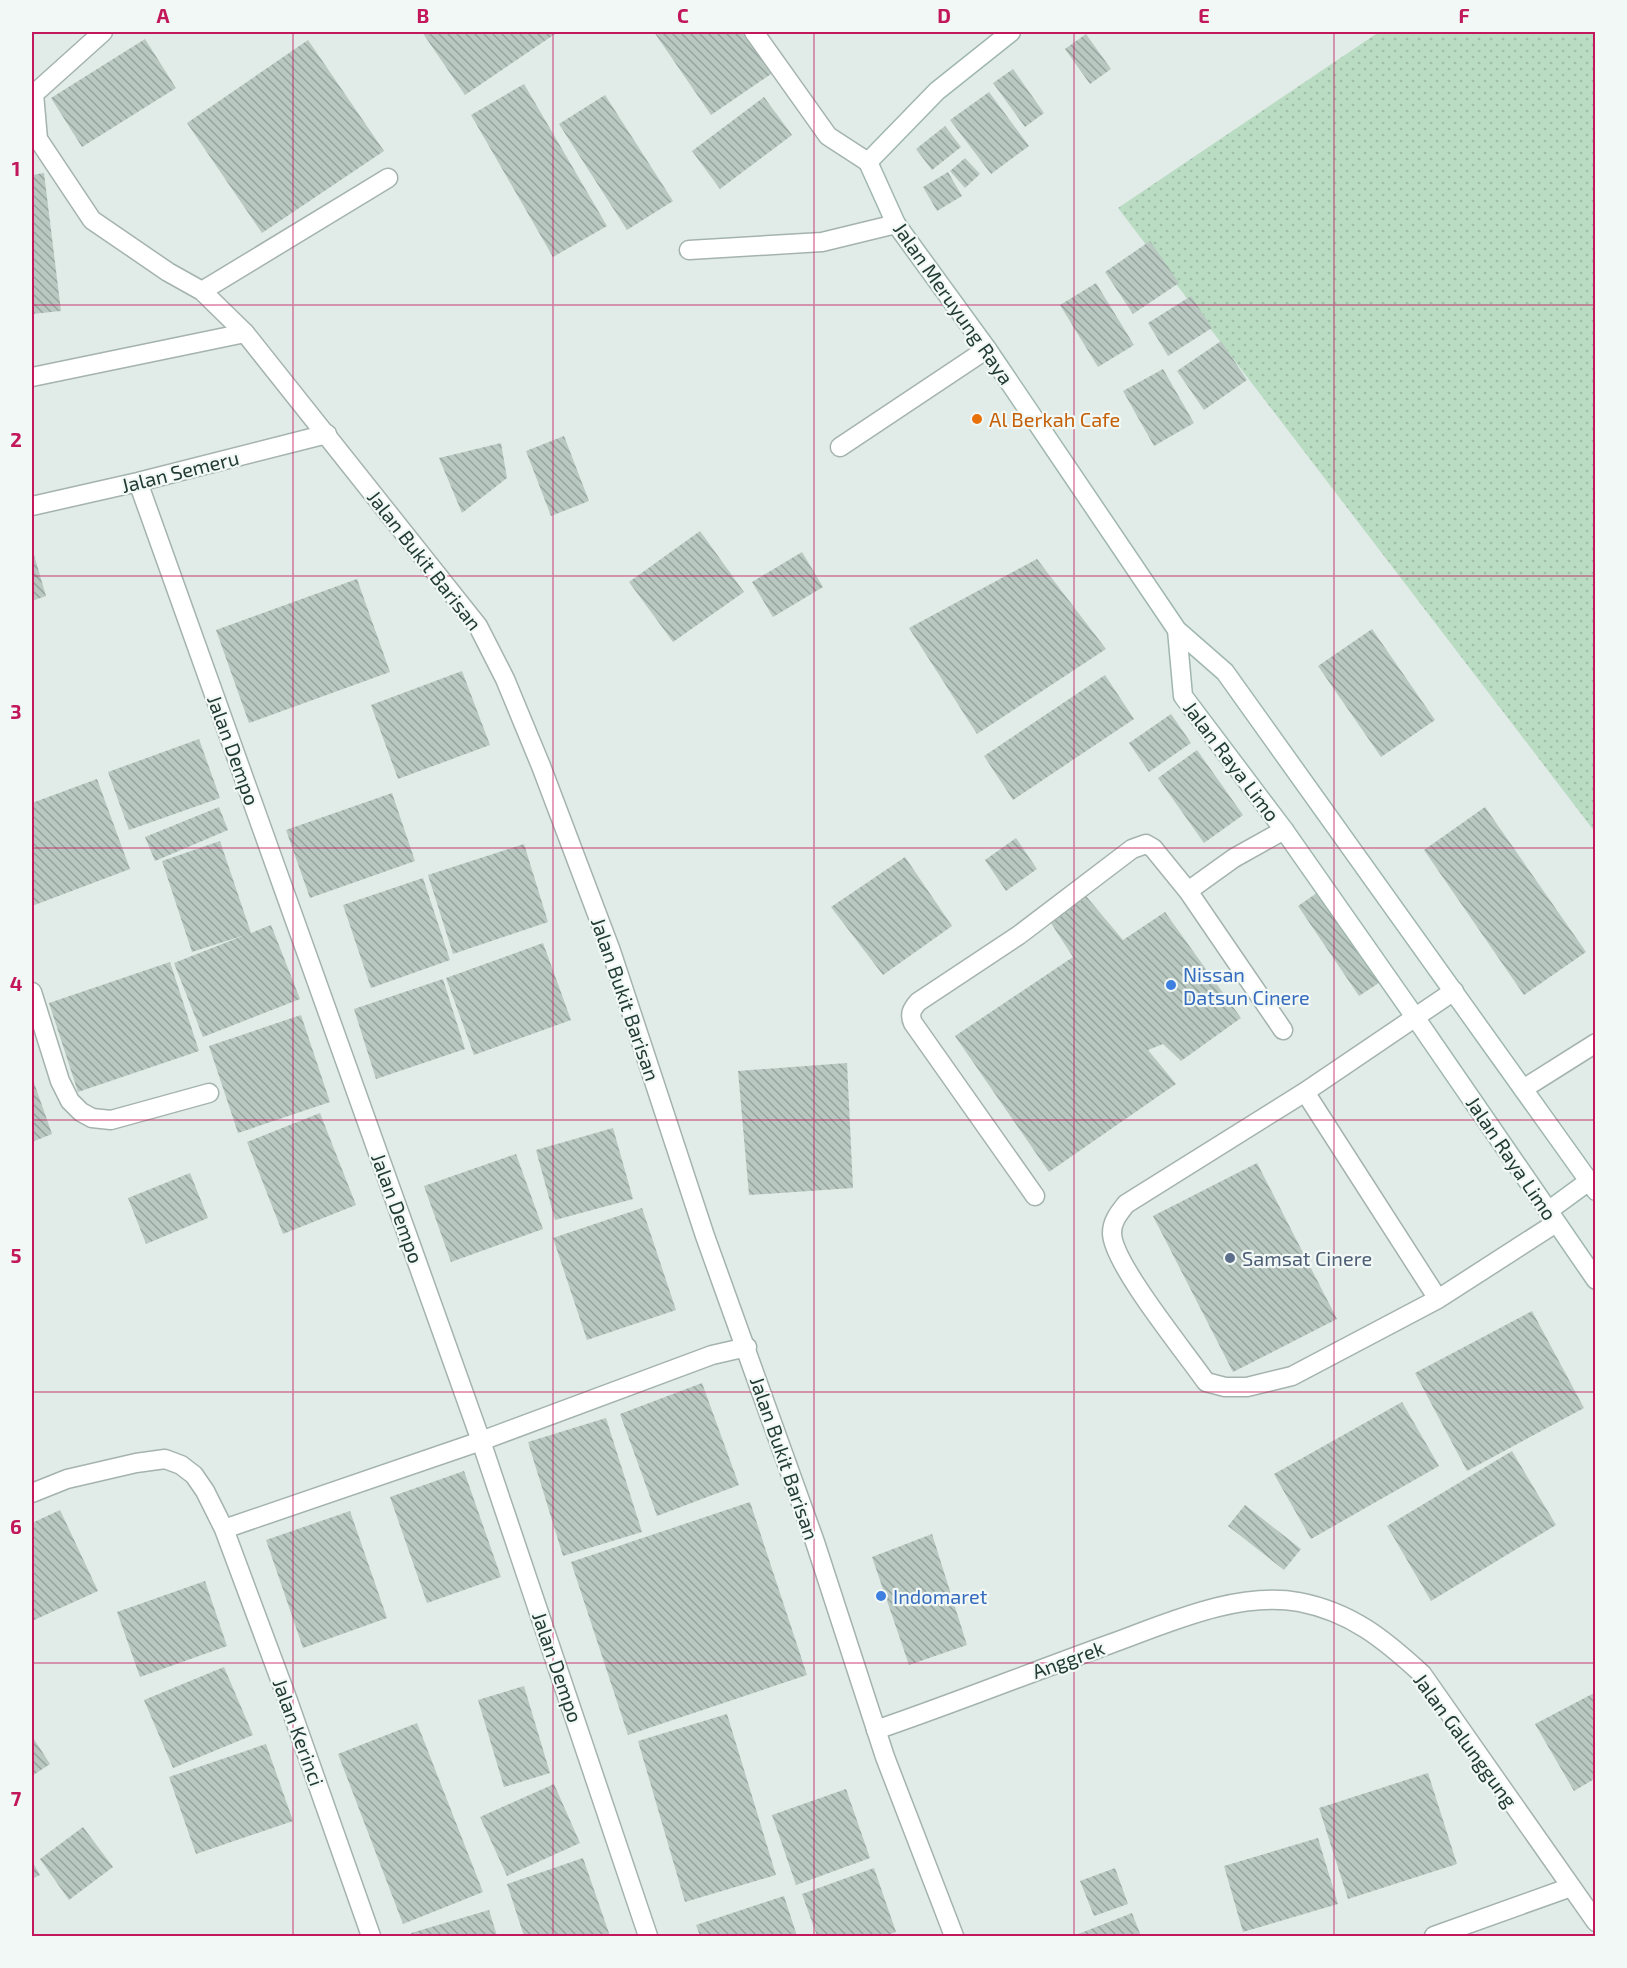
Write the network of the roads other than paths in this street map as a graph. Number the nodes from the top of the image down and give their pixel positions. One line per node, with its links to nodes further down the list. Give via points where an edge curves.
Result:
1 (103, 32): 8 (street, Jalan Bukit Barisan, via 34,94 38,139 92,220)
2 (753, 32): 4 (street, via 828,136)
3 (1011, 32): 4 (street, via 937,90)
4 (868, 162): 6 (street, Jalan Meruyung Raya)
5 (388, 178): 8 (street)
6 (896, 224): 7 (street, via 822,243); 10 (street, Jalan Meruyung Raya)
7 (688, 250)
8 (202, 291): 9 (street, Jalan Bukit Barisan)
9 (245, 333): 11 (street); 12 (street, Jalan Bukit Barisan)
10 (987, 349): 13 (street); 16 (street, Jalan Meruyung Raya)
11 (32, 377)
12 (327, 434): 14 (street, Jalan Semeru); 32 (street, Jalan Bukit Barisan, via 478,626 505,679 611,951 705,1236)
13 (840, 447)
14 (138, 482): 15 (street, Jalan Semeru); 33 (street, Jalan Dempo)
15 (32, 506)
16 (1177, 630): 17 (street, Jalan Raya Limo, via 1183,696); 19 (street, via 1225,672)
17 (1284, 830): 18 (street, via 1234,858); 21 (street, Jalan Raya Limo)
18 (1188, 891): 22 (street); 28 (street, via 1153,848 1140,845 912,1008 913,1023)
19 (1454, 991): 21 (street); 24 (street)
20 (32, 992): 26 (street, via 60,1081 81,1112 111,1120)
21 (1415, 1017): 25 (street); 29 (street, Jalan Raya Limo)
22 (1283, 1030)
23 (1596, 1042): 24 (street)
24 (1523, 1089): 27 (street)
25 (1305, 1092): 31 (street); 31 (street, via 1126,1204 1115,1218 1112,1233 1127,1272 1206,1382 1225,1387 1247,1387 1292,1376)
26 (209, 1093)
27 (1592, 1186): 29 (street)
28 (1035, 1196)
29 (1552, 1217): 30 (street, Jalan Raya Limo); 31 (street)
30 (1596, 1280)
31 (1438, 1299)
32 (747, 1347): 33 (street, via 712,1355); 37 (street, Jalan Bukit Barisan)
33 (481, 1441): 35 (street); 41 (street, Jalan Dempo)
34 (32, 1493): 35 (street, Jalan Kerinci, via 67,1479 165,1460 194,1475)
35 (224, 1529): 40 (street, Jalan Kerinci)
36 (1264, 1599): 37 (street, Anggrek, via 1203,1611); 38 (street, Jalan Galunggung, via 1298,1602 1335,1612 1362,1625 1415,1668)
37 (876, 1730): 42 (street, Jalan Bukit Barisan)
38 (1571, 1887): 39 (street, Jalan Galunggung); 43 (street)
39 (1596, 1922)
40 (371, 1936)
41 (648, 1936)
42 (954, 1936)
43 (1434, 1936)

